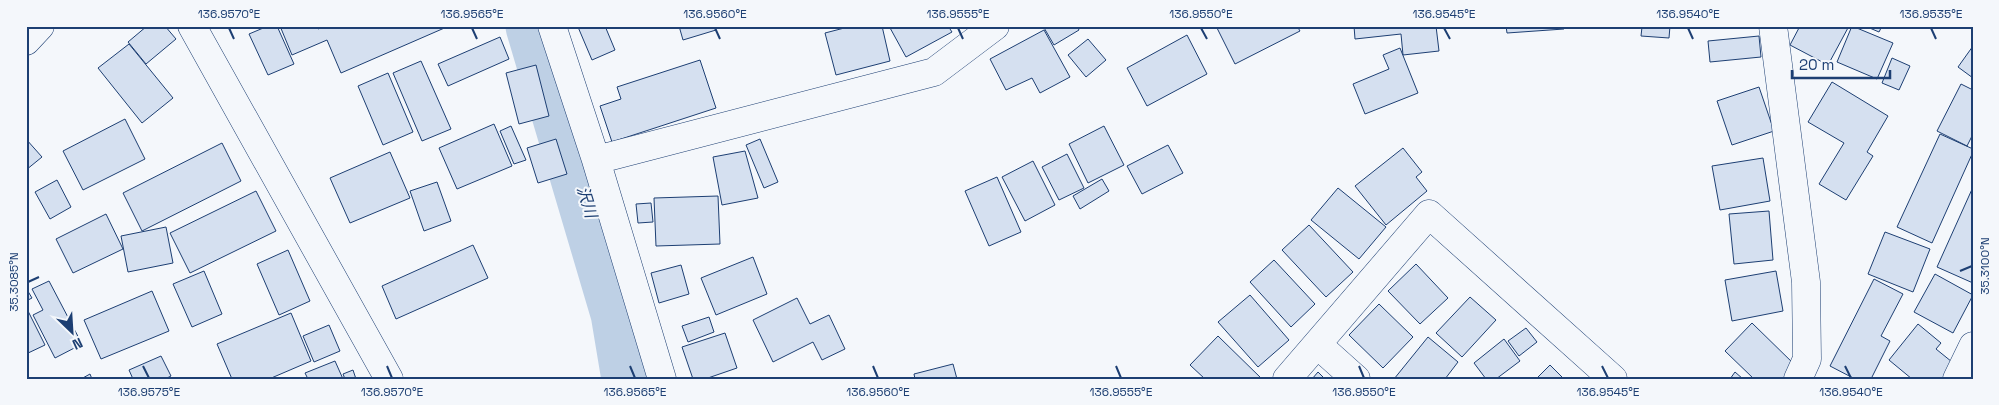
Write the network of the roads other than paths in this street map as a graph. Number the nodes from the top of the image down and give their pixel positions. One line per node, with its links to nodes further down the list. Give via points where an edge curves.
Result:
1 (40, 26): 6 (street)
2 (192, 26): 10 (street)
3 (552, 26): 7 (street)
4 (995, 26): 7 (street, via 934,72)
5 (1773, 26): 15 (street, via 1806,282 1807,359)
6 (26, 41)
7 (596, 160): 11 (street)
8 (1318, 345): 12 (street); 13 (street); 14 (street, via 1429,214)
9 (1973, 346): 16 (street)
10 (389, 379)
11 (662, 379)
12 (1287, 379)
13 (1356, 379)
14 (1614, 379)
15 (1798, 379)
16 (1957, 379)

